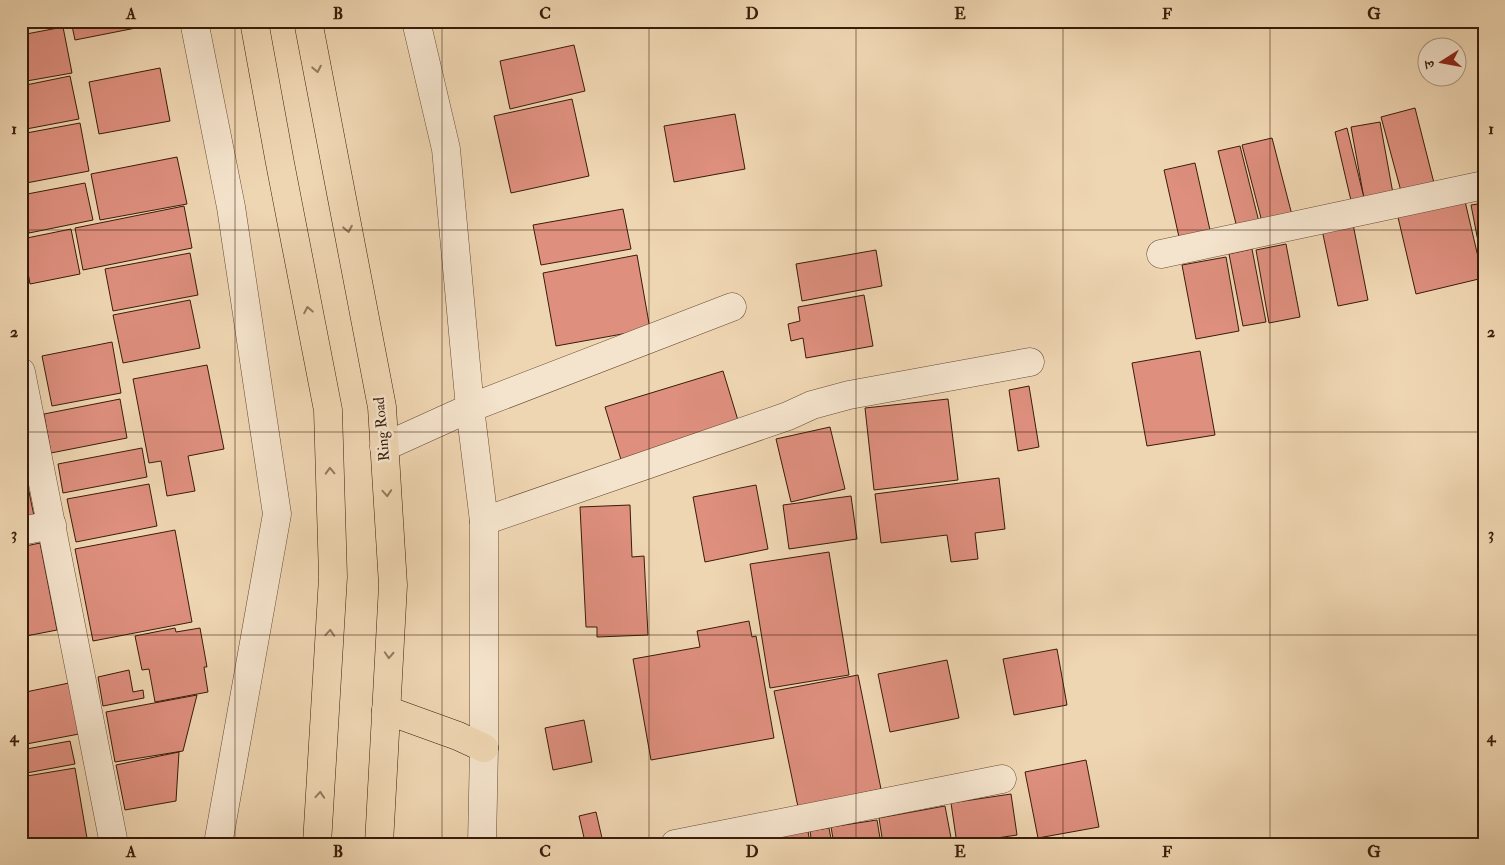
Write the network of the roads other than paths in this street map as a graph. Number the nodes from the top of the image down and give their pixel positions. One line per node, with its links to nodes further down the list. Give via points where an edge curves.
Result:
1 (194, 21): 19 (street, via 231,207 277,514)
2 (254, 21): 20 (highway, one-way to 2, via 333,577 328,410)
3 (308, 21): 11 (highway, Ring Road, one-way to 11, via 382,407)
4 (416, 21): 10 (street, via 446,149)
5 (1484, 185): 6 (street)
6 (1161, 254)
7 (732, 307): 10 (street)
8 (1030, 362): 12 (street, via 812,405)
9 (21, 372): 13 (street)
10 (470, 408): 11 (street); 12 (street)
11 (384, 447): 15 (highway, Ring Road, one-way to 15, via 393,585)
12 (484, 521): 16 (street)
13 (52, 525): 14 (street); 18 (street)
14 (21, 531)
15 (386, 710): 16 (highway); 21 (highway, Ring Road)
16 (484, 748): 22 (street)
17 (1002, 779): 23 (street)
18 (114, 844)
19 (218, 844)
20 (316, 844)
21 (379, 844)
22 (482, 844)
23 (675, 844)

